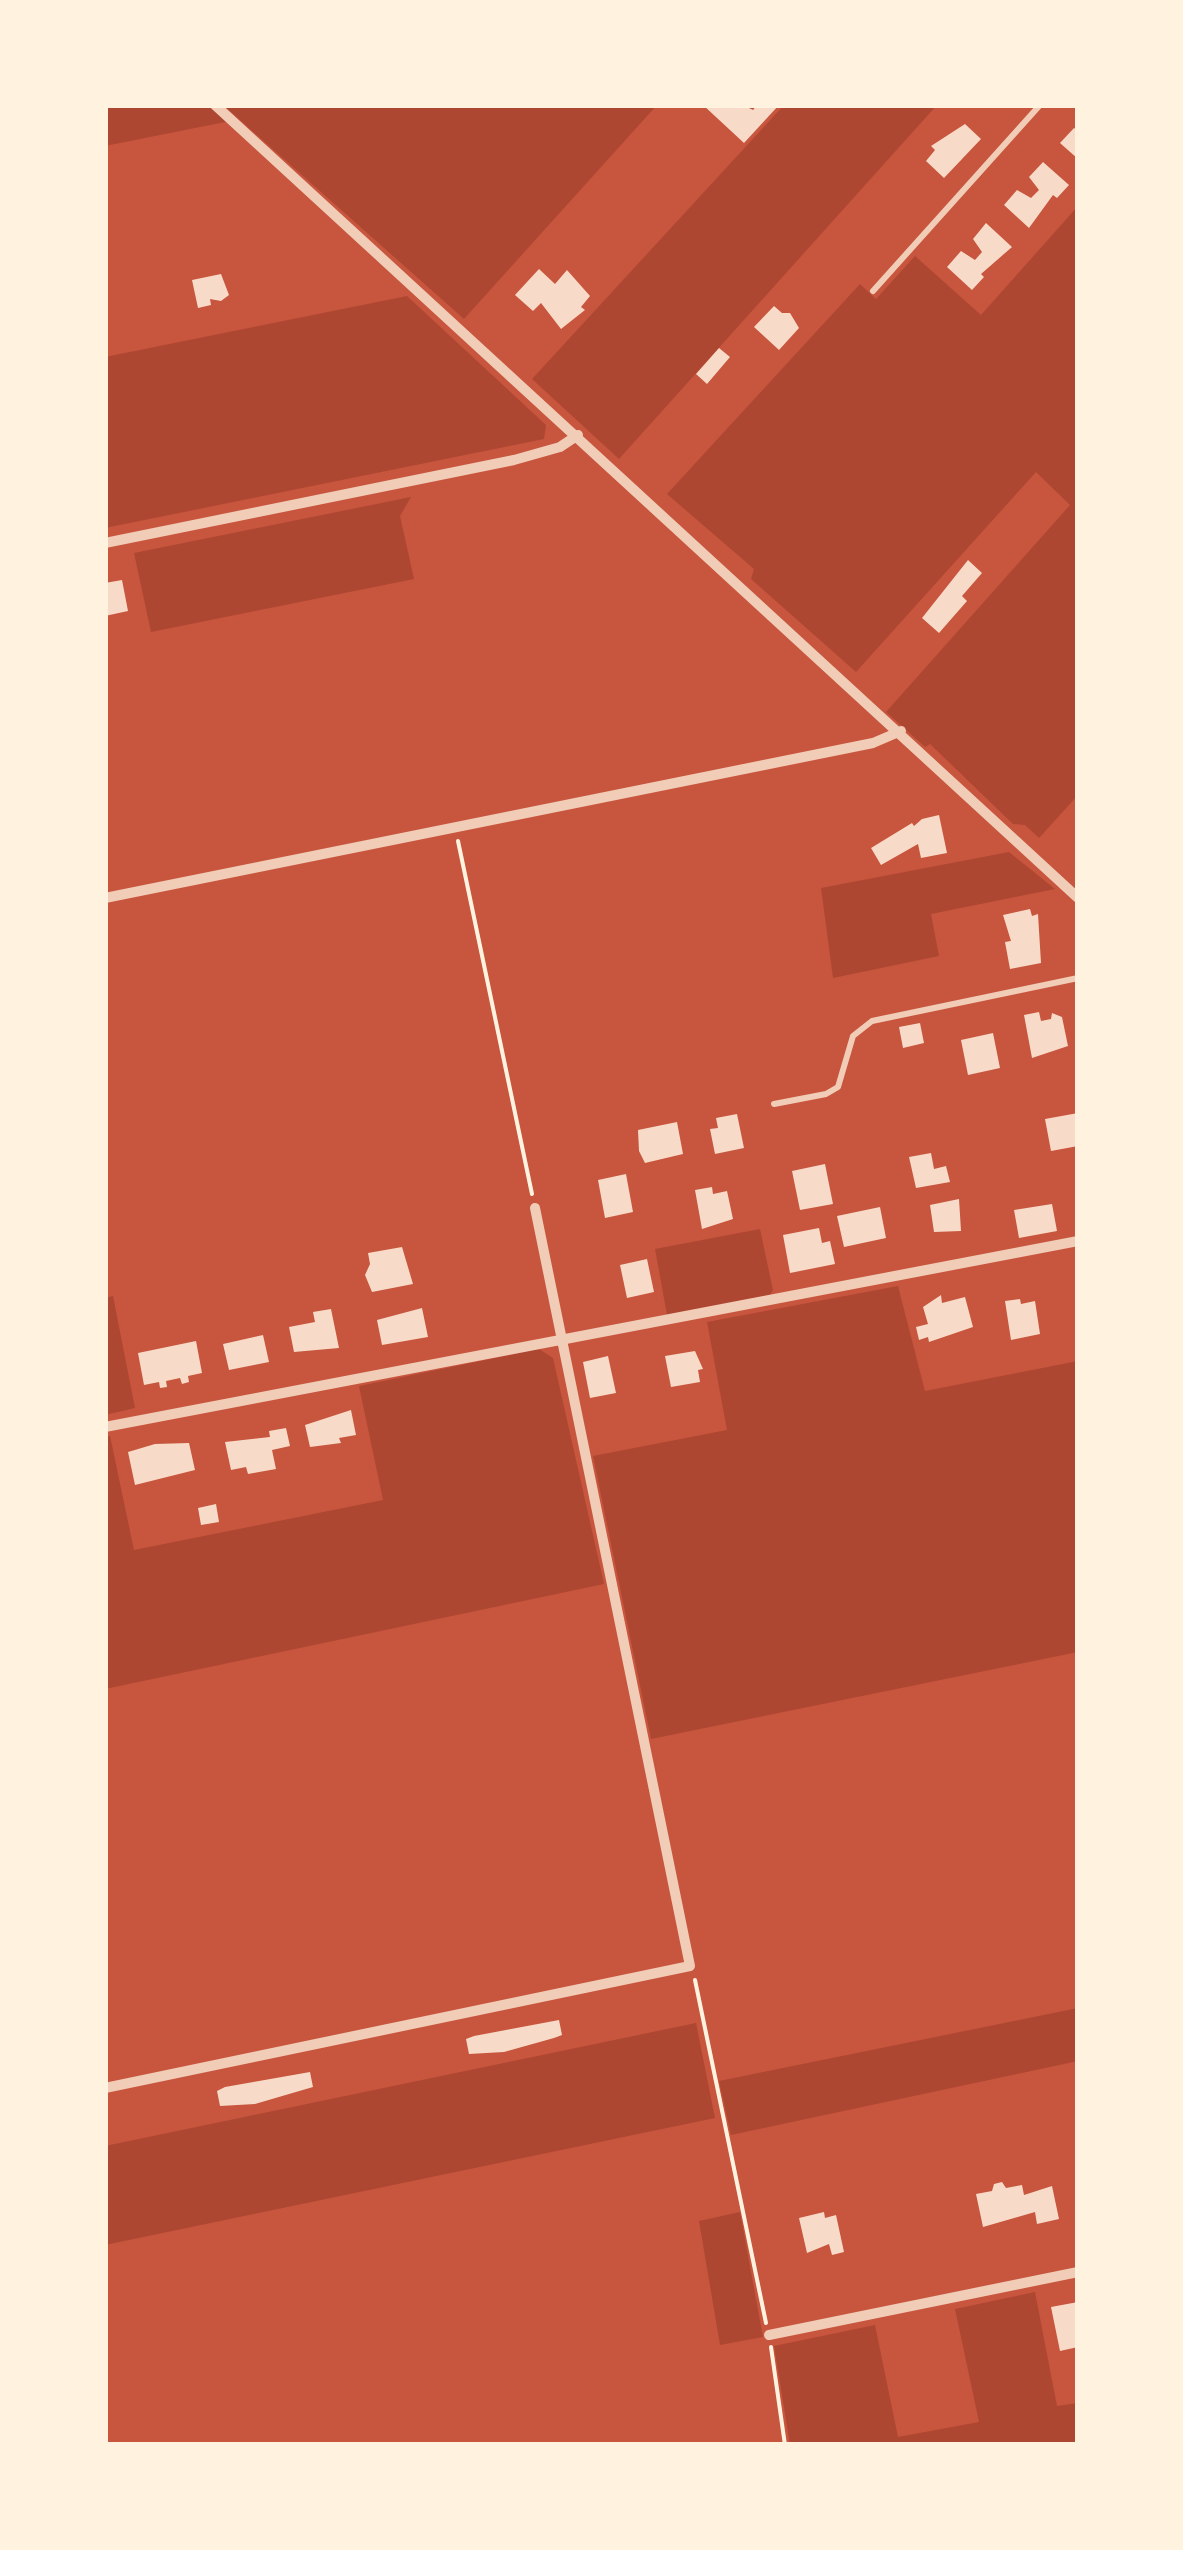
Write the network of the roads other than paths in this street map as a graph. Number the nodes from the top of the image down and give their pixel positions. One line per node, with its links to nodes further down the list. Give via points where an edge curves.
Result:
1 (215, 105): 4 (street)
2 (1040, 105): 3 (lane)
3 (873, 291)
4 (578, 434): 5 (street, via 542,454); 6 (street)
5 (105, 543)
6 (901, 731): 7 (street, via 873,743); 8 (street)
7 (105, 898)
8 (1078, 898)
9 (1078, 978): 10 (lane, via 872,1021 853,1036 838,1087)
10 (774, 1104)
11 (535, 1208): 13 (street)
12 (1078, 1241): 13 (street)
13 (560, 1338): 14 (street); 15 (street, via 690,1966)
14 (105, 1427)
15 (105, 2088)
16 (1078, 2272): 17 (street)
17 (769, 2336)

